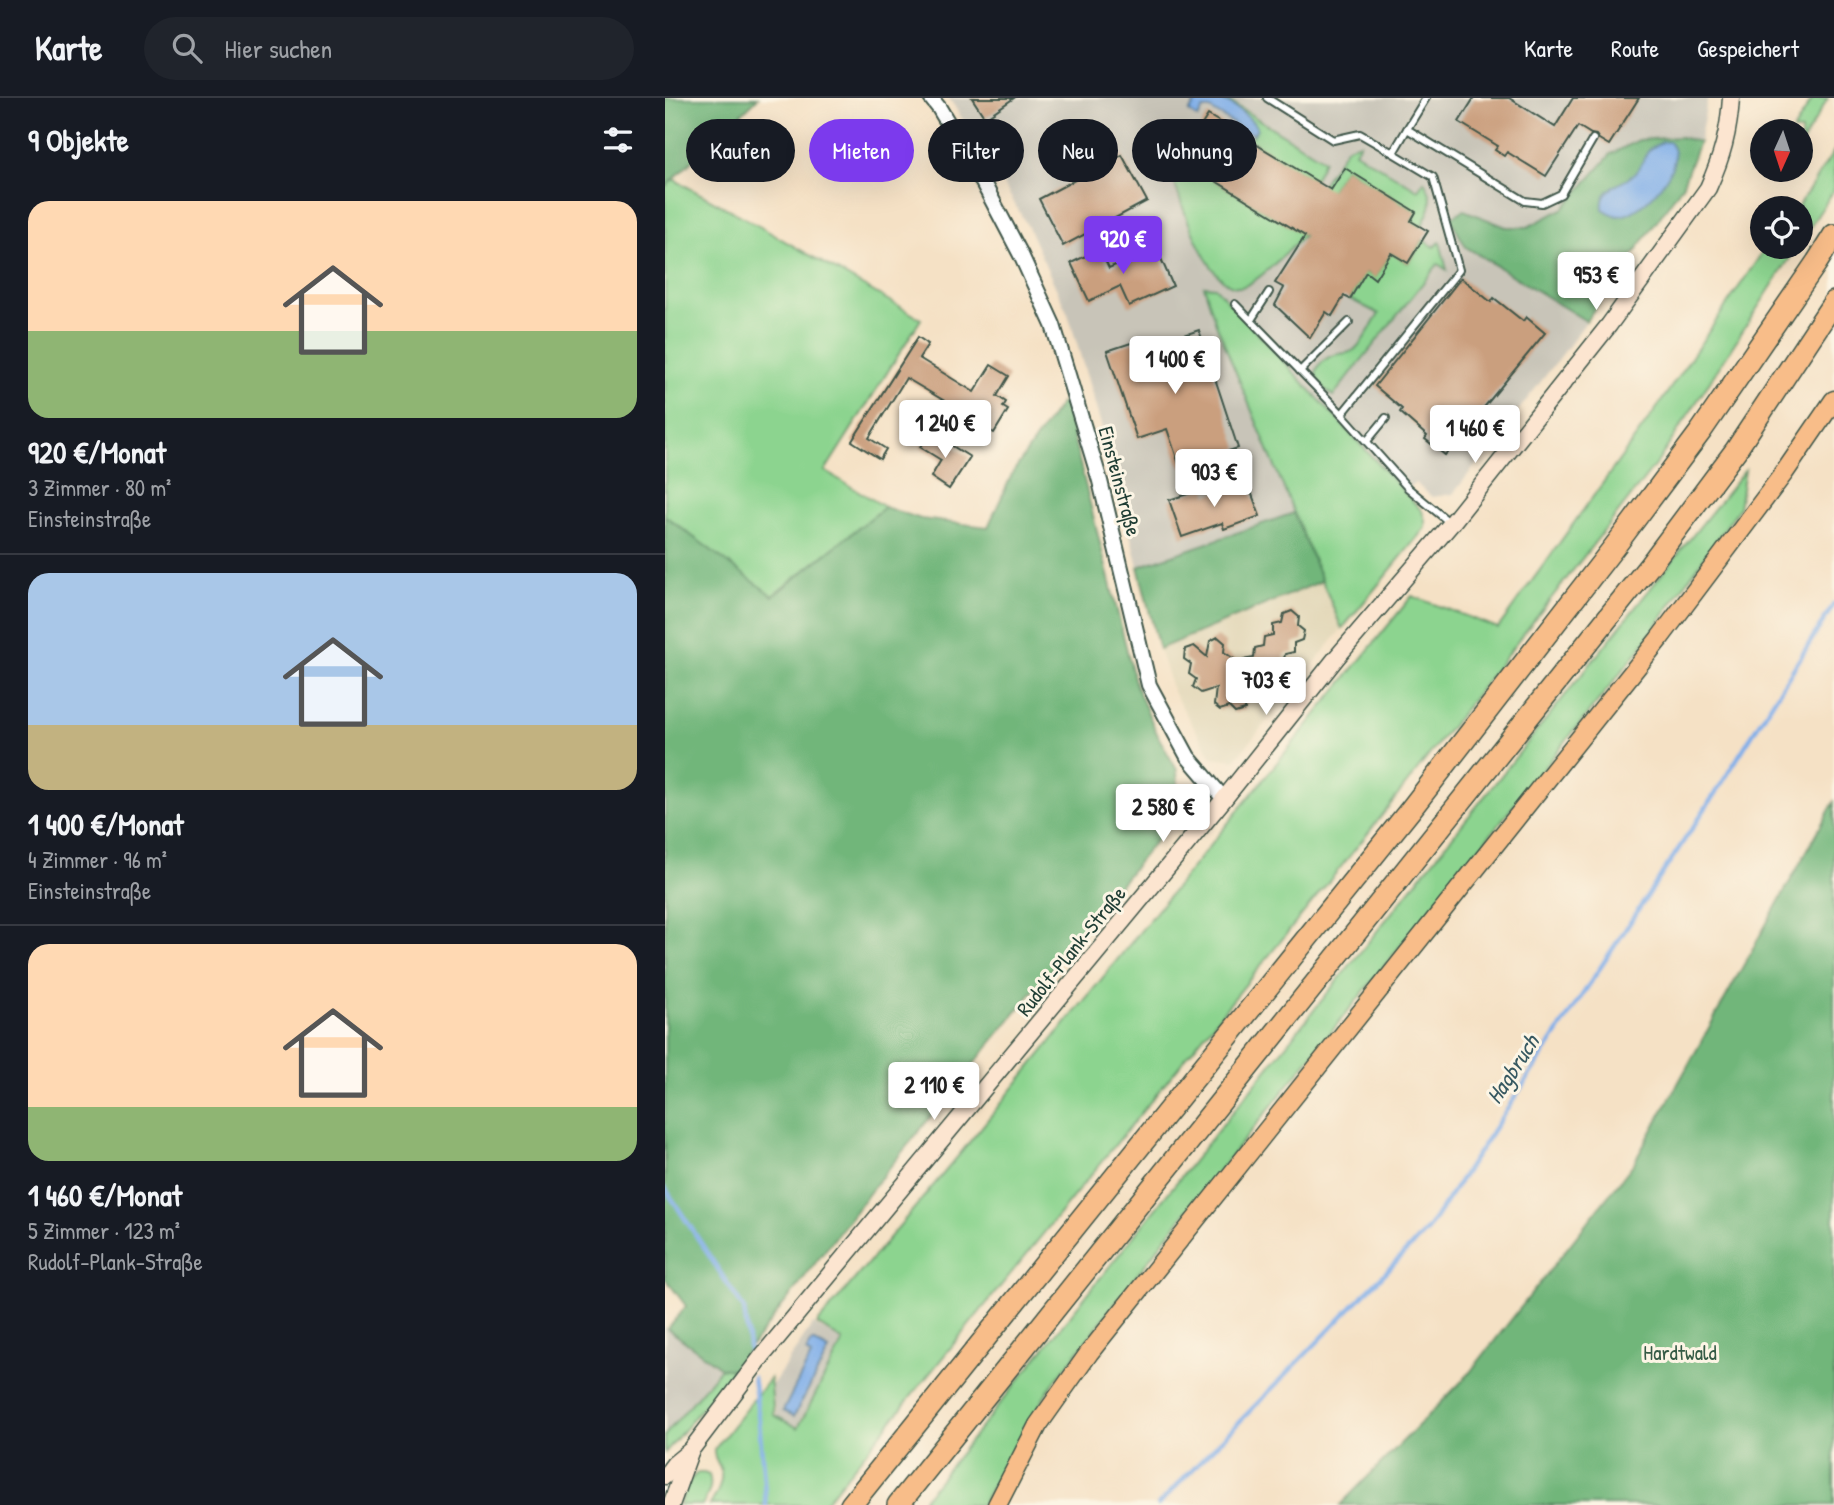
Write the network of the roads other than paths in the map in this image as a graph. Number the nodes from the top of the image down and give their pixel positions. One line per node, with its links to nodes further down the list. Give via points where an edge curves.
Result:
1 (931, 98): 20 (street, Einsteinstraße, via 979,175 1053,326 1100,481 1149,685 1188,757)
2 (1267, 98): 7 (lane, via 1333,140 1360,134)
3 (1426, 98): 5 (lane)
4 (1731, 98): 19 (main road, Rudolf-Plank-Straße, via 1726,142 1708,188 1609,325)
5 (1407, 129): 6 (lane, via 1525,201 1542,203 1561,194); 7 (lane)
6 (1593, 139)
7 (1393, 153): 16 (lane, via 1433,177 1459,270)
8 (1834, 235): 24 (highway, via 1701,431 1618,542 1411,809)
9 (1269, 292): 12 (lane)
10 (1834, 302): 25 (highway, via 1736,450 1650,565)
11 (1235, 304): 12 (lane)
12 (1251, 320): 14 (lane)
13 (1349, 322): 14 (lane)
14 (1300, 371): 16 (lane)
15 (1834, 400): 26 (main road, via 1650,650 1089,1353 1038,1425)
16 (1342, 414): 18 (lane)
17 (1386, 418): 18 (lane)
18 (1367, 441): 19 (lane, via 1408,488)
19 (1451, 524): 20 (main road, Rudolf-Plank-Straße)
20 (1224, 799): 21 (main road, Rudolf-Plank-Straße, via 763,1355)
21 (691, 1450): 22 (main road, Rudolf-Plank-Straße); 23 (main road, Rudolf-Plank-Straße)
22 (665, 1476)
23 (671, 1505)
24 (851, 1505)
25 (898, 1505)
26 (997, 1505)

